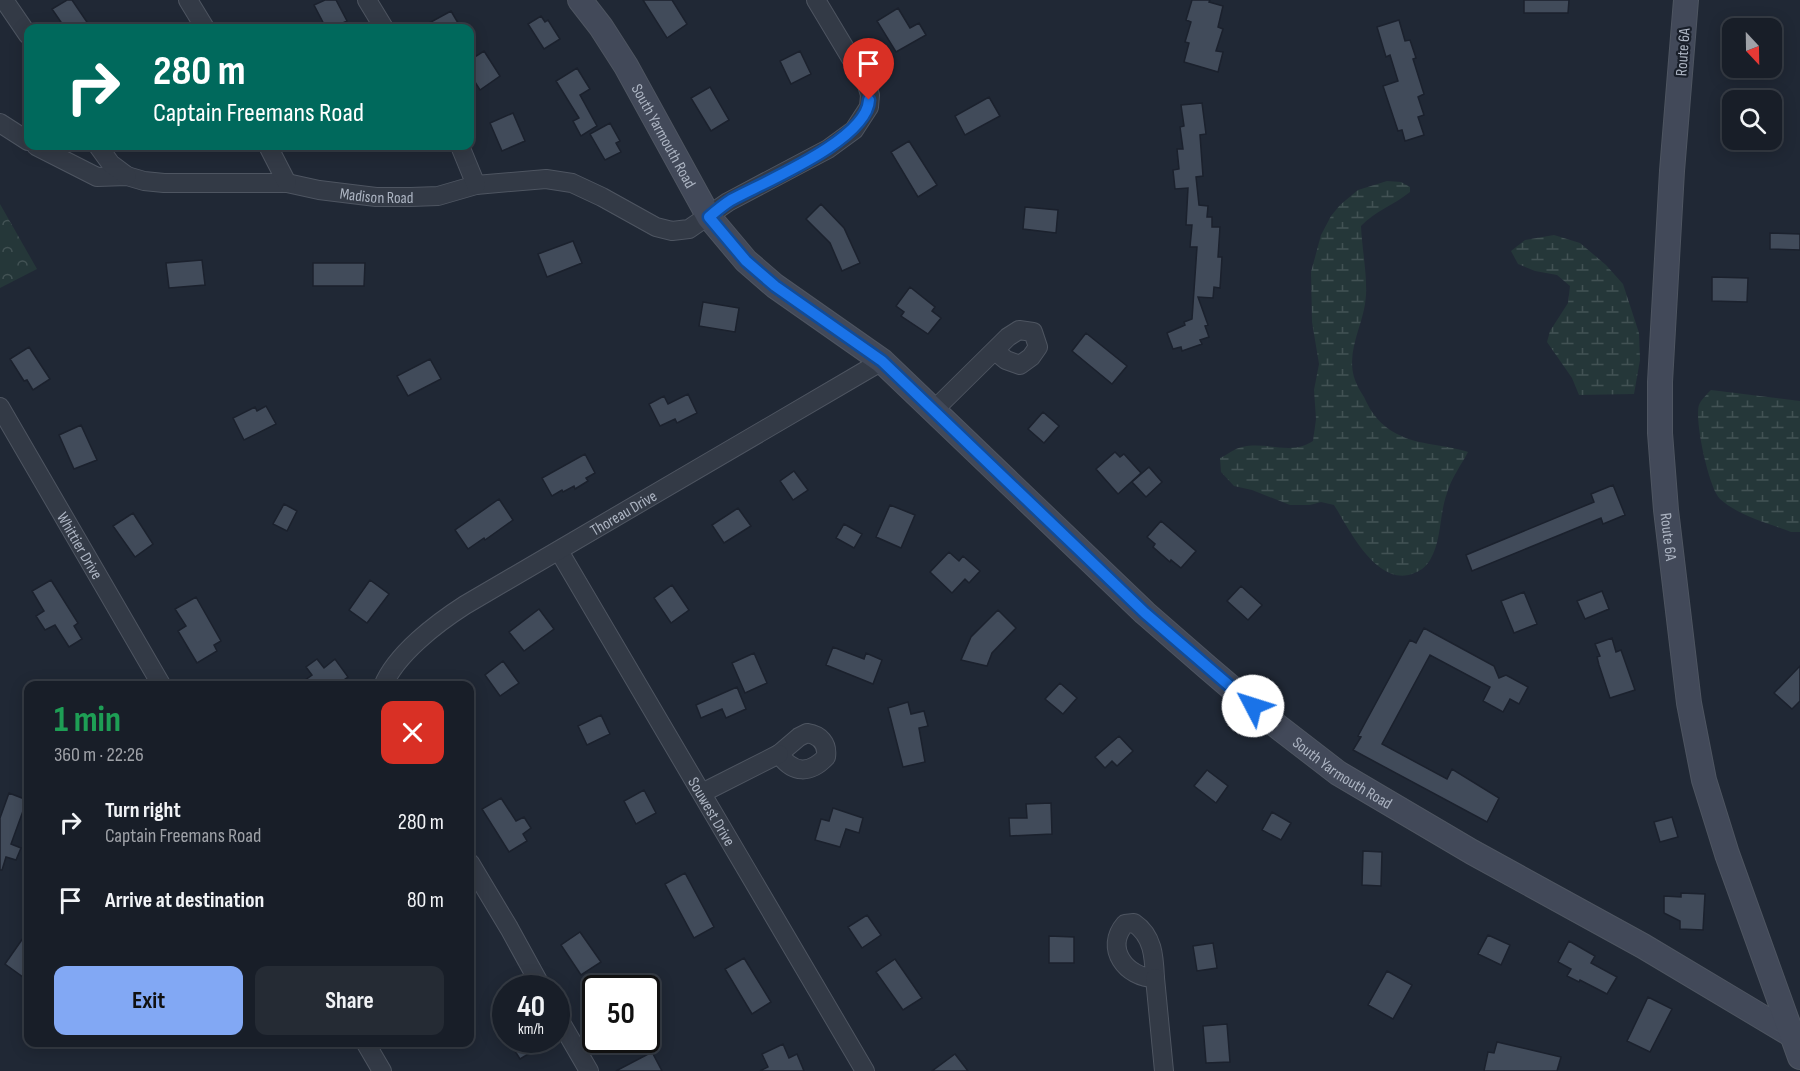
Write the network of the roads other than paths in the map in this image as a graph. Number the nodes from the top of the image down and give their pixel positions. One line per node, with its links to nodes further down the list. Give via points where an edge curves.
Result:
1 (4, 0): 9 (street)
2 (188, 0): 7 (street)
3 (367, 0): 8 (street)
4 (580, 0): 19 (main road, South Yarmouth Road, via 626,66)
5 (816, 0): 19 (street, Madison Road, via 867,85 869,107 854,130 828,149 728,202)
6 (1686, 0): 33 (main road, Route 6A, via 1660,382 1666,510 1689,703 1704,780)
7 (203, 24)
8 (382, 24)
9 (24, 29)
10 (0, 123): 11 (street)
11 (24, 138)
12 (44, 150): 16 (street, Madison Road, via 97,177)
13 (101, 150): 16 (street)
14 (270, 150): 17 (street)
15 (461, 150): 18 (street)
16 (127, 176): 17 (street, Madison Road, via 164,183)
17 (286, 183): 18 (street, Madison Road, via 376,197 438,196)
18 (476, 185): 19 (street, Madison Road, via 546,179 572,183 656,228 672,231 689,229)
19 (709, 217): 21 (main road, South Yarmouth Road, via 746,261 775,286)
20 (995, 351): 23 (street)
21 (882, 361): 23 (main road, South Yarmouth Road); 24 (street, Thoreau Drive)
22 (0, 407): 25 (street, Whittier Drive)
23 (934, 410): 33 (main road, South Yarmouth Road, via 1145,613 1338,773 1642,946)
24 (559, 551): 26 (street, Thoreau Drive, via 448,616 395,665); 28 (street, Souwest Drive)
25 (159, 681)
26 (386, 681)
27 (779, 754): 28 (street)
28 (702, 793): 37 (street, Souwest Drive)
29 (474, 870): 30 (street)
30 (535, 975)
31 (1155, 978): 38 (street)
32 (570, 1038): 36 (street)
33 (1796, 1046)
34 (368, 1047): 35 (street)
35 (382, 1071)
36 (589, 1071)
37 (865, 1071)
38 (1164, 1071)

